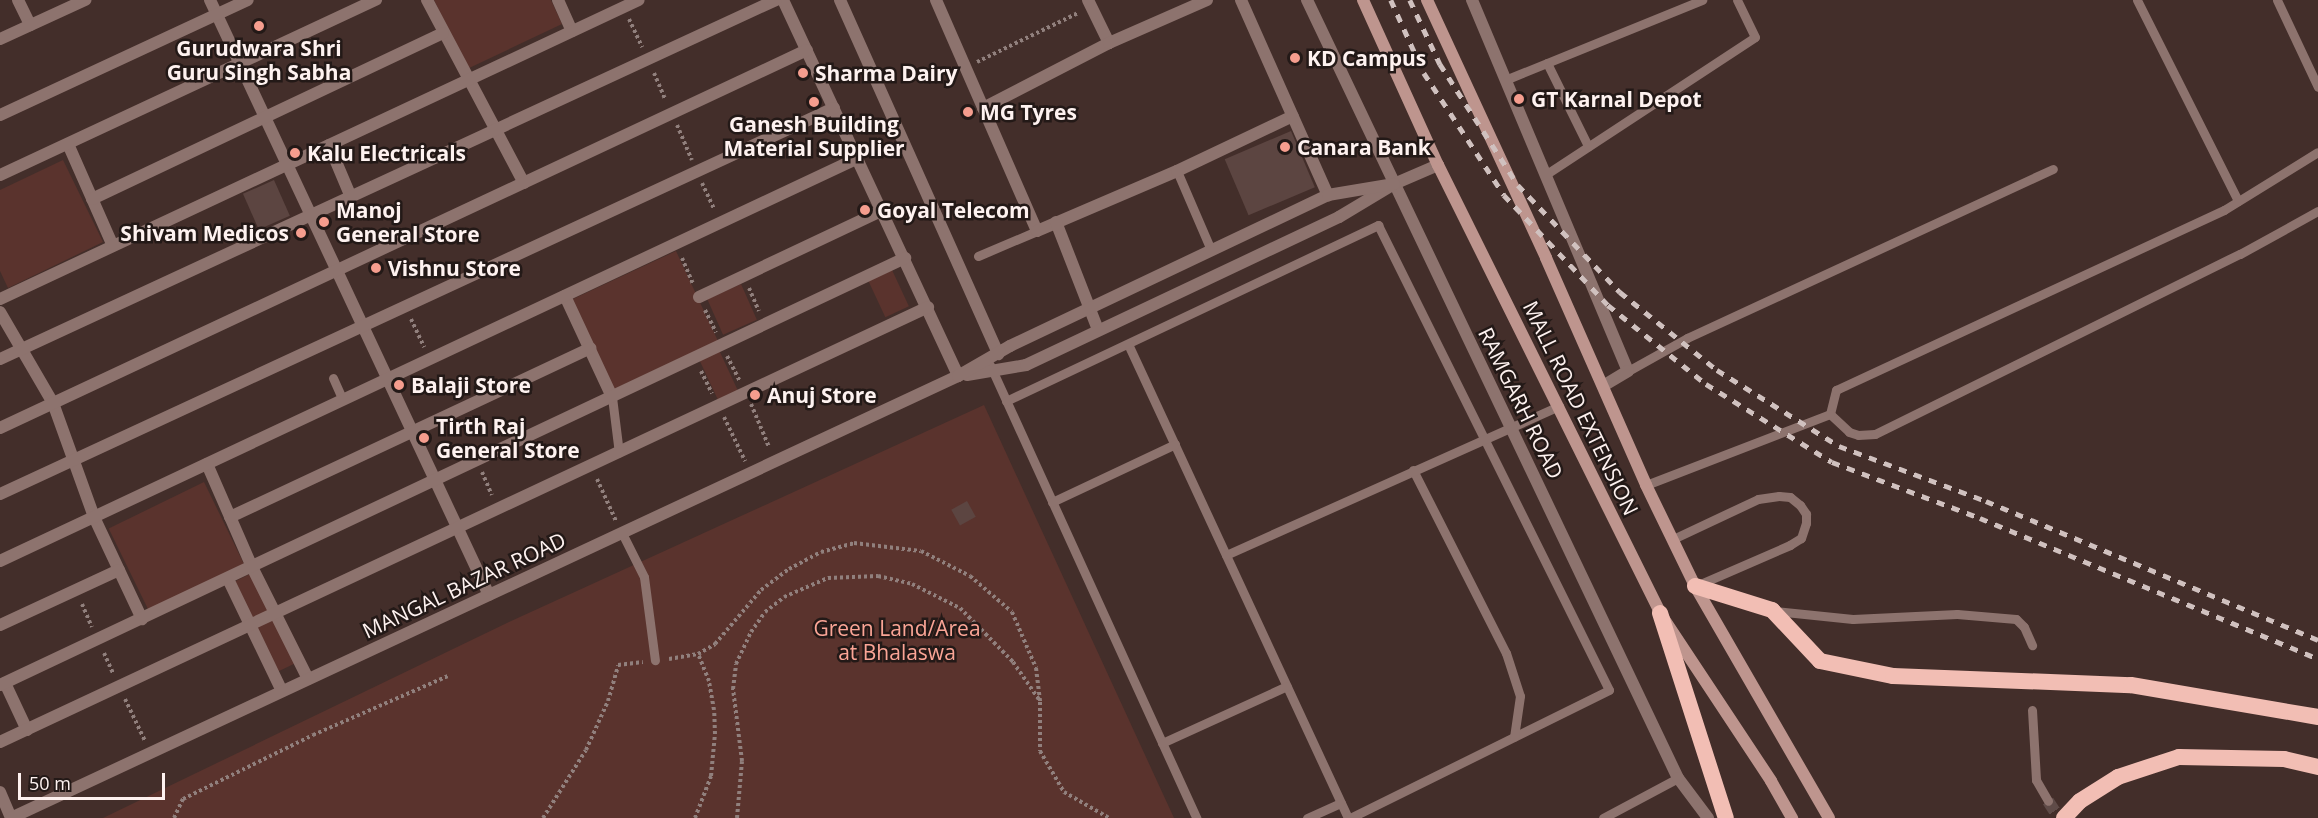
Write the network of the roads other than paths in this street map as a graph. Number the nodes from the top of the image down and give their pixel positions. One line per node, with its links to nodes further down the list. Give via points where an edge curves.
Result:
1 (18, 0): 25 (street)
2 (85, 0): 25 (street)
3 (210, 0): 24 (street)
4 (248, 0): 24 (street)
5 (376, 0): 31 (street)
6 (427, 0): 27 (street)
7 (558, 0): 26 (street)
8 (639, 0): 26 (street)
9 (776, 0): 41 (street)
10 (783, 0): 30 (street)
11 (840, 0): 81 (street)
12 (936, 0): 37 (street)
13 (1207, 0): 29 (street)
14 (1241, 0): 40 (street)
15 (1307, 0): 54 (street, RAMGARH ROAD)
16 (1363, 0): 48 (main road, MALL ROAD EXTENSION)
17 (1427, 0): 86 (main road, MALL ROAD EXTENSION)
18 (1472, 0): 34 (street)
19 (1702, 0): 32 (lane)
20 (1737, 0): 44 (lane, via 1755,37)
21 (2137, 0): 58 (lane)
22 (2277, 0): 35 (lane)
23 (1090, 3): 29 (street)
24 (216, 15): 31 (street); 38 (street)
25 (30, 26): 28 (street)
26 (572, 31): 33 (street)
27 (443, 33): 33 (street); 39 (street)
28 (0, 39)
29 (1109, 44): 37 (street)
30 (807, 50): 36 (street); 53 (street)
31 (240, 63): 39 (street); 42 (street)
32 (1547, 63): 34 (lane); 44 (lane)
33 (467, 80): 41 (street); 43 (street)
34 (1505, 80): 52 (street)
35 (2318, 87)
36 (834, 108): 46 (street); 75 (street)
37 (983, 108): 63 (street)
38 (0, 115)
39 (265, 117): 47 (street); 57 (street)
40 (1293, 117): 50 (street); 55 (street)
41 (498, 129): 53 (street); 56 (street)
42 (68, 144): 51 (street); 57 (street)
43 (329, 145): 47 (street); 56 (street)
44 (1588, 146): 52 (lane)
45 (2318, 152): 58 (lane)
46 (858, 158): 59 (street); 69 (street)
47 (287, 164): 61 (street); 64 (street)
48 (1438, 165): 54 (street); 91 (main road, MALL ROAD EXTENSION)
49 (2053, 169): 82 (lane, via 1687,338)
50 (1177, 171): 62 (street); 65 (lane)
51 (0, 175)
52 (1545, 175): 82 (street)
53 (524, 183): 68 (street)
54 (1394, 184): 55 (street, MANGAL BAZAR ROAD); 76 (street, via 1339,217); 93 (street, RAMGARH ROAD)
55 (1328, 195): 65 (street, MANGAL BAZAR ROAD)
56 (351, 197): 61 (street)
57 (92, 199): 64 (street)
58 (2238, 201): 92 (lane, via 1836,390)
59 (883, 210): 67 (street); 70 (street)
60 (2318, 211): 92 (lane, via 2229,260 1875,434 1849,432)
61 (312, 216): 68 (street); 79 (street)
62 (1056, 222): 63 (street); 73 (street)
63 (1037, 231): 66 (lane)
64 (114, 246): 71 (street)
65 (1211, 250): 73 (street, MANGAL BAZAR ROAD)
66 (978, 256)
67 (905, 258): 72 (street); 87 (street)
68 (338, 271): 75 (street); 90 (street)
69 (565, 296): 78 (street); 85 (street)
70 (699, 297)
71 (0, 299)
72 (928, 307): 83 (street); 98 (street)
73 (1090, 308): 76 (street); 81 (street, MANGAL BAZAR ROAD)
74 (0, 312): 79 (street)
75 (364, 327): 85 (street); 99 (street)
76 (1098, 330): 81 (street, via 1026,365)
77 (1128, 344): 89 (lane); 96 (lane, via 1378,225); 97 (lane)
78 (590, 348): 87 (street); 95 (street)
79 (22, 349): 80 (street); 90 (street)
80 (0, 359)
81 (993, 362): 83 (street, MANGAL BAZAR ROAD); 89 (lane)
82 (1629, 371): 86 (street)
83 (958, 376): 109 (street, MANGAL BAZAR ROAD)
84 (333, 378): 88 (lane)
85 (389, 379): 88 (street); 95 (street)
86 (1603, 386): 103 (main road, MALL ROAD EXTENSION)
87 (612, 397): 98 (lane); 102 (street)
88 (343, 400): 100 (street)
89 (1006, 401): 105 (lane)
90 (53, 403): 94 (street); 99 (street)
91 (1559, 406): 93 (lane); 119 (main road, MALL ROAD EXTENSION)
92 (1830, 414): 103 (lane)
93 (1510, 426): 96 (lane); 137 (street, RAMGARH ROAD)
94 (0, 428)
95 (414, 431): 102 (street); 107 (street)
96 (1484, 438): 101 (lane); 133 (lane, via 1609,690)
97 (1175, 444): 105 (lane); 111 (lane)
98 (619, 453): 108 (street)
99 (74, 460): 104 (street); 106 (street)
100 (207, 464): 106 (street); 107 (street)
101 (1413, 470): 111 (lane); 133 (lane, via 1506,652 1520,696)
102 (436, 480): 108 (street); 113 (street)
103 (1646, 485): 110 (main road, MALL ROAD EXTENSION)
104 (0, 494)
105 (1052, 502): 135 (lane)
106 (94, 517): 112 (street); 114 (street)
107 (230, 517): 113 (street)
108 (459, 528): 117 (street); 120 (street)
109 (622, 533): 117 (street, MANGAL BAZAR ROAD); 125 (lane, via 644,577)
110 (1672, 539): 116 (main road, MALL ROAD EXTENSION); 116 (lane, via 1758,500 1779,496 1790,497 1806,514 1801,538)
111 (1226, 555): 128 (lane)
112 (0, 561)
113 (252, 567): 115 (street); 120 (street)
114 (119, 570): 121 (street); 122 (street)
115 (228, 579): 121 (street); 123 (street)
116 (1695, 586): 118 (highway); 149 (main road, MALL ROAD EXTENSION)
117 (489, 595): 126 (street, MANGAL BAZAR ROAD)
118 (1772, 610): 124 (lane, via 1853,619 1957,614 2016,619); 131 (highway, via 1820,661 1893,676 2131,686)
119 (1660, 613): 147 (highway); 148 (main road, MALL ROAD EXTENSION)
120 (276, 614): 123 (street); 126 (street)
121 (142, 620): 127 (street)
122 (0, 625)
123 (250, 626): 129 (street); 132 (street)
124 (2032, 645)
125 (655, 660)
126 (308, 679): 129 (street, MANGAL BAZAR ROAD)
127 (3, 684): 132 (street)
128 (1287, 686): 135 (lane); 140 (lane)
129 (282, 692): 141 (street, MANGAL BAZAR ROAD)
130 (2032, 710): 139 (lane, via 2036,780)
131 (2318, 717)
132 (27, 730): 134 (street)
133 (1514, 737): 144 (lane)
134 (0, 742)
135 (1162, 743): 142 (lane)
136 (2318, 768): 150 (highway, via 2284,759 2179,757 2118,777 2079,801)
137 (1678, 778): 145 (lane); 146 (street, RAMGARH ROAD)
138 (0, 792): 141 (street, MANGAL BAZAR ROAD)
139 (2048, 801)
140 (1341, 803): 143 (lane); 144 (lane)
141 (11, 818)
142 (1196, 818)
143 (1307, 818)
144 (1349, 818)
145 (1603, 818)
146 (1708, 818)
147 (1726, 818)
148 (1792, 818)
149 (1829, 818)
150 (2064, 818)

